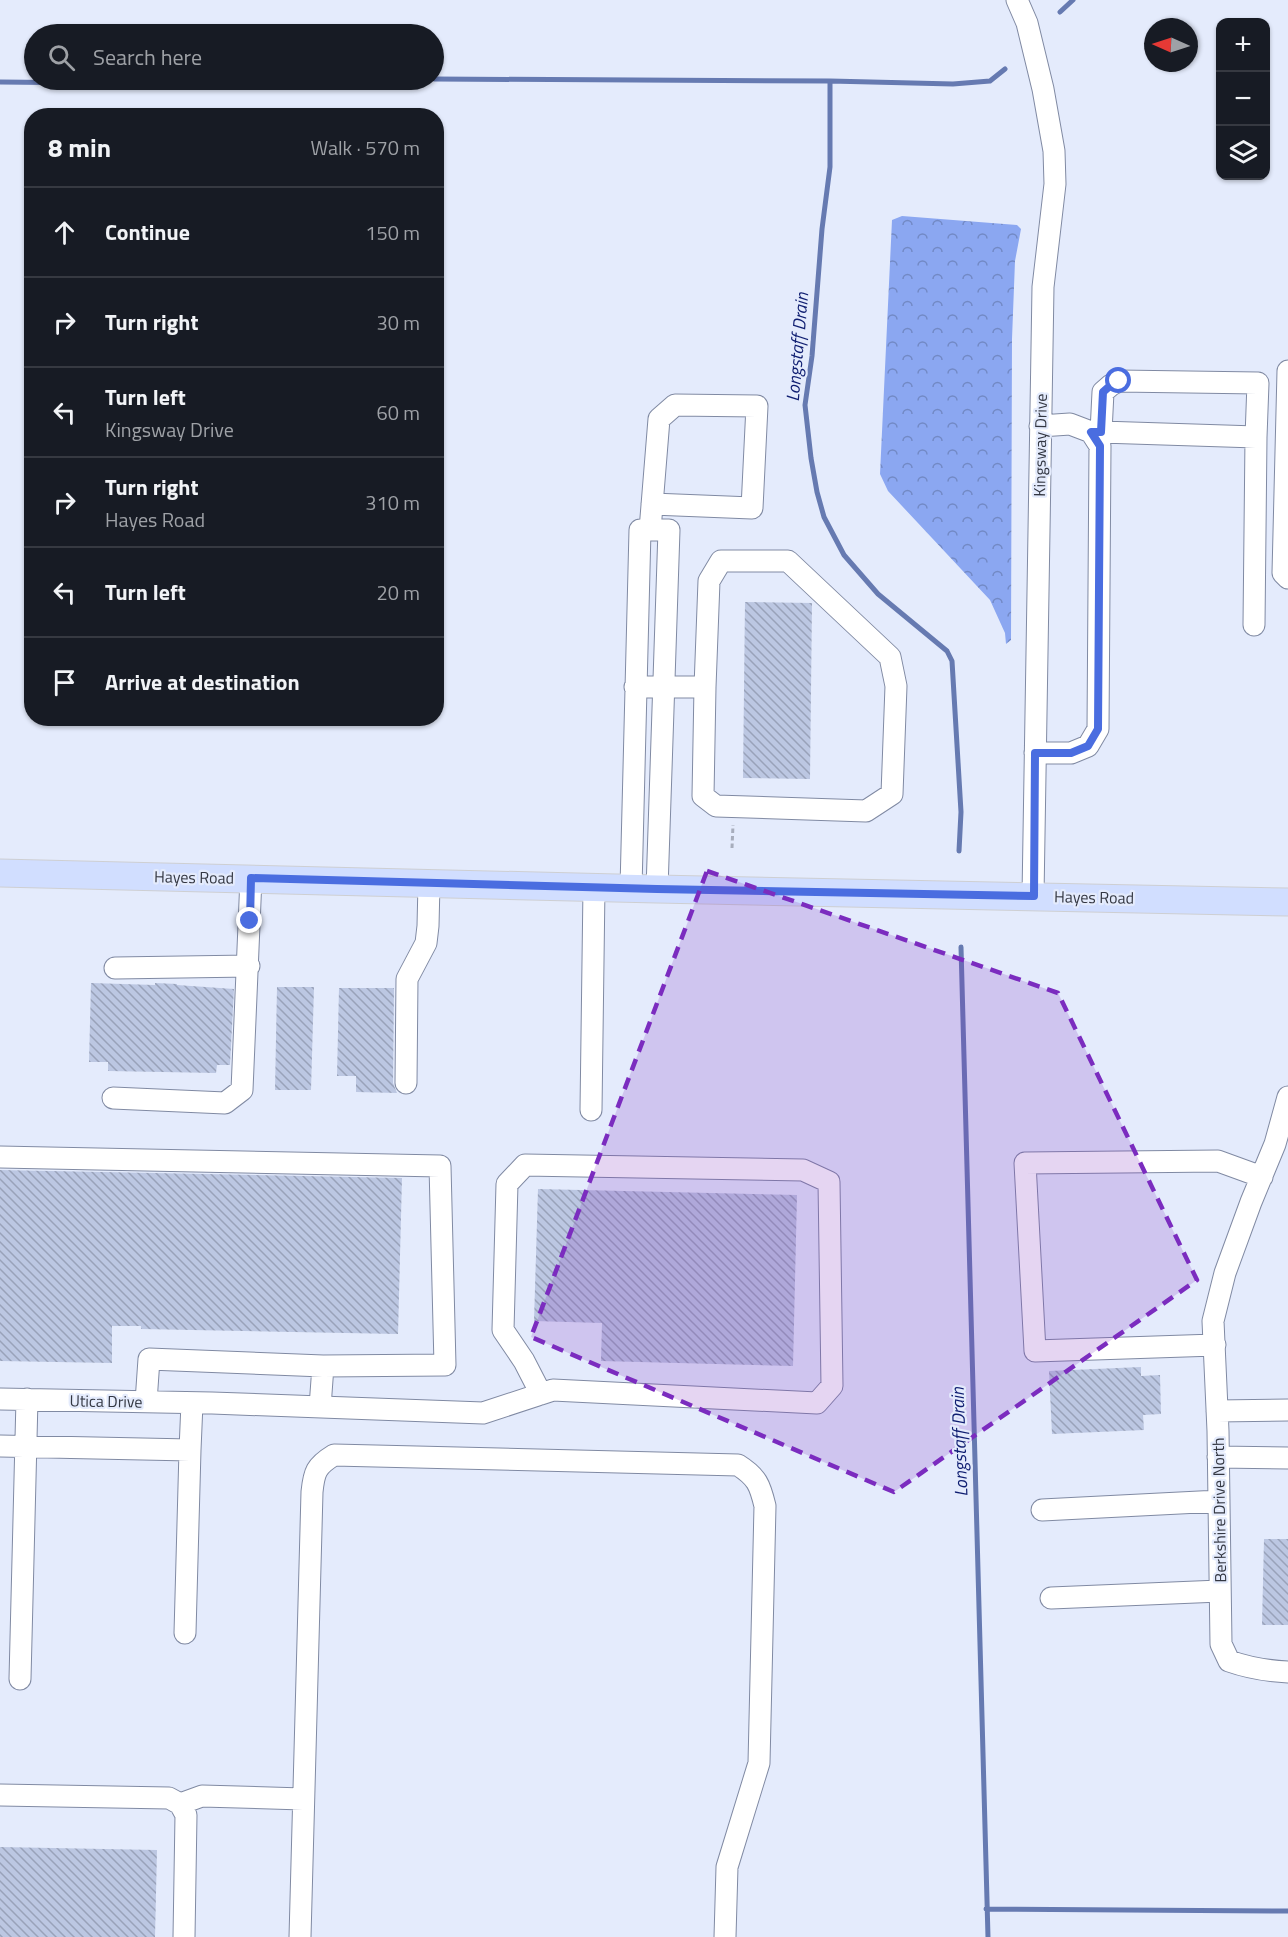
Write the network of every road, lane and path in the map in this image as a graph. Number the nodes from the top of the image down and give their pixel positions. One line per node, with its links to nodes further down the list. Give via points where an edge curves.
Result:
1 (1017, 0): 3 (street, Kingsway Drive, via 1028,23 1054,151 1055,184 1043,287)
2 (1288, 371): 8 (street, via 1282,573)
3 (1040, 426): 4 (street, via 1070,424); 13 (street, Kingsway Drive)
4 (1096, 432): 5 (street); 5 (street, via 1103,392 1119,381 1258,383); 13 (street, via 1100,446 1098,729 1088,746 1071,753)
5 (1256, 437): 9 (street)
6 (652, 504): 6 (street, via 659,419 675,405 757,406 752,508); 7 (street)
7 (650, 530): 10 (street, via 640,530); 11 (street, via 669,530)
8 (1288, 579)
9 (1254, 625)
10 (635, 687): 11 (street); 18 (street)
11 (664, 687): 12 (street); 18 (street)
12 (705, 687): 12 (street, via 709,581 721,561 788,561 890,657 896,686 892,794 866,811 716,806 703,796)
13 (1035, 753): 19 (street, Kingsway Drive)
14 (0, 873): 15 (main road, Hayes Road)
15 (251, 878): 16 (main road, Hayes Road); 21 (street)
16 (429, 884): 17 (main road, Hayes Road); 23 (street, via 426,942 407,979)
17 (594, 887): 18 (main road, Hayes Road); 26 (street)
18 (644, 888): 19 (main road, Hayes Road)
19 (1034, 896): 20 (main road, Hayes Road)
20 (1288, 902)
21 (249, 966): 22 (street); 25 (street, via 242,1090 225,1103)
22 (115, 968)
23 (406, 1083)
24 (1288, 1097): 28 (street, Berkshire Drive North)
25 (112, 1098)
26 (591, 1110)
27 (0, 1157): 30 (street, via 440,1166 444,1365)
28 (1262, 1177): 29 (street, Berkshire Drive North, via 1225,1273 1213,1322); 29 (street, via 1218,1161 1025,1163 1035,1351)
29 (1215, 1351): 38 (street, Berkshire Drive North)
30 (323, 1366): 34 (street, via 149,1359); 36 (street)
31 (541, 1394): 31 (street, Utica Drive, via 553,1390 817,1403 832,1386 829,1182 803,1170 525,1166 507,1184 502,1330); 36 (street, Utica Drive, via 483,1413)
32 (0, 1399): 33 (street, Utica Drive)
33 (27, 1400): 34 (street, Utica Drive); 40 (street)
34 (146, 1402): 35 (street, Utica Drive)
35 (202, 1403): 36 (street, Utica Drive); 41 (street)
36 (320, 1407)
37 (1288, 1410): 38 (street)
38 (1217, 1412): 42 (street, Berkshire Drive North)
39 (0, 1446): 40 (street)
40 (25, 1446): 41 (street); 50 (street)
41 (190, 1450): 48 (street)
42 (1218, 1457): 43 (street); 44 (street, Berkshire Drive North)
43 (1288, 1458)
44 (1219, 1501): 45 (street); 46 (street, Berkshire Drive North)
45 (1042, 1509)
46 (1220, 1591): 47 (street); 49 (street, Berkshire Drive North, via 1221,1644 1229,1661 1248,1668)
47 (1052, 1598)
48 (185, 1633)
49 (1288, 1672)
50 (20, 1679)
51 (0, 1795): 53 (street, via 169,1798)
52 (303, 1799): 53 (street, via 202,1796); 55 (street); 56 (street, via 312,1492 314,1474 322,1462 334,1455 738,1465 752,1474 761,1488 765,1506 759,1763 727,1867)
53 (180, 1804): 54 (street, via 186,1815)
54 (184, 1937)
55 (300, 1937)
56 (725, 1937)

